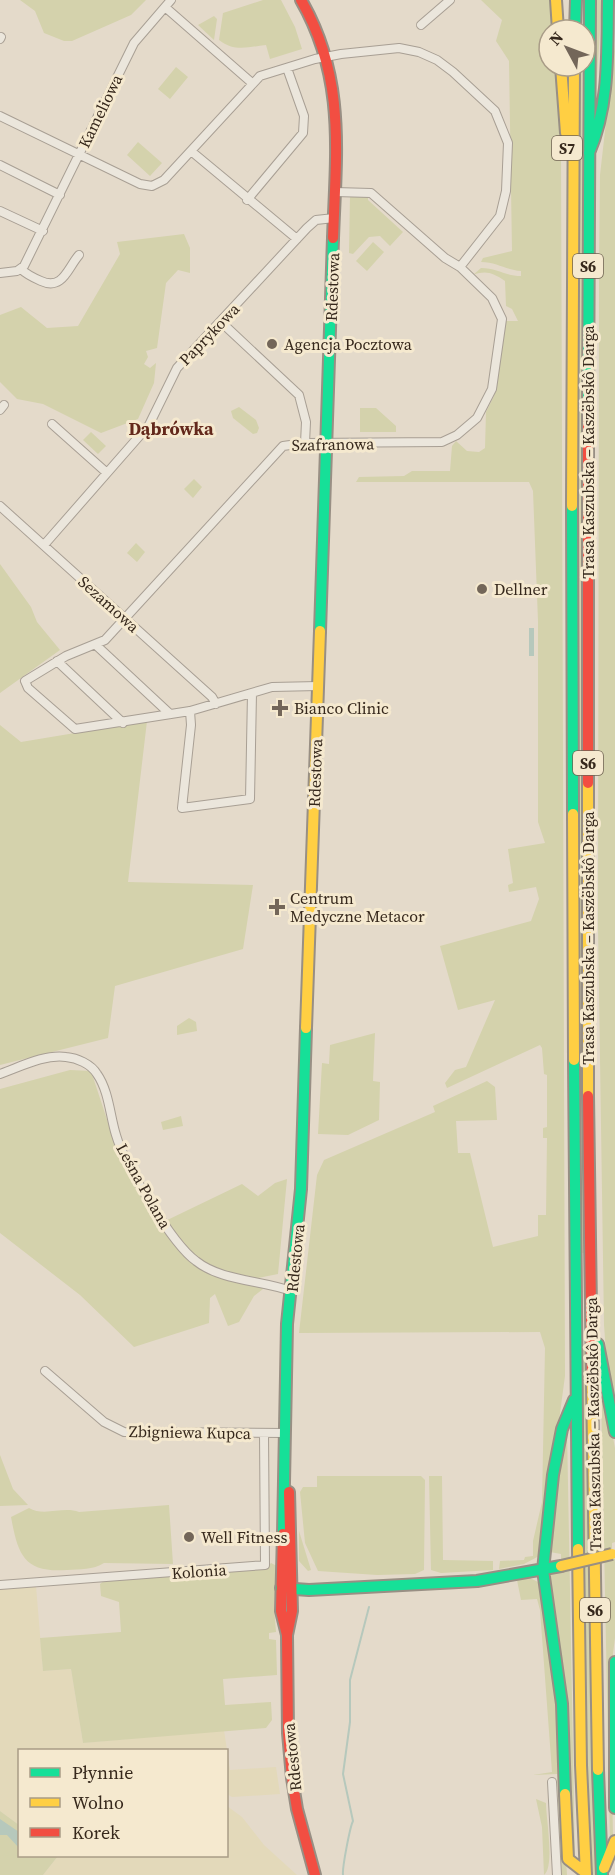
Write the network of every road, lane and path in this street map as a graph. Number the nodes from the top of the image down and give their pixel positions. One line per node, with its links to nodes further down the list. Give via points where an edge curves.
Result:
1 (171, 0): 8 (street, Kameliowa)
2 (301, 0): 12 (main road, Rdestowa)
3 (450, 0): 11 (street)
4 (556, 0): 9 (main road)
5 (576, 0): 10 (main road)
6 (590, 0): 20 (main road, Trasa Kaszubska – Kaszëbskô Darga / S6)
7 (608, 0): 20 (main road, S6, via 606,72 598,135)
8 (165, 7): 16 (street); 19 (street, Kameliowa, via 134,43)
9 (557, 18)
10 (575, 18)
11 (421, 25)
12 (328, 56): 13 (street); 22 (main road, Rdestowa, via 337,113); 31 (street, via 399,48 419,52 453,72 500,119 507,143 505,200 500,216)
13 (288, 68): 16 (street, via 260,76); 24 (street, via 304,116 303,133)
14 (562, 78): 27 (main road, S7)
15 (574, 78): 27 (main road, Trasa Kaszubska – Kaszëbskô Darga / S6)
16 (252, 83): 18 (street)
17 (0, 116): 19 (street)
18 (190, 151): 19 (street, via 164,180 147,186); 24 (street)
19 (80, 154): 23 (street, Kameliowa)
20 (588, 155): 52 (main road, Trasa Kaszubska – Kaszëbskô Darga / S6)
21 (0, 165): 23 (street)
22 (335, 192): 26 (main road, Rdestowa); 31 (street, Szafranowa, via 371,193)
23 (60, 195): 28 (street, Kameliowa)
24 (247, 200): 29 (street)
25 (0, 211): 28 (street)
26 (334, 218): 29 (street, Paprykowa, via 316,220); 37 (main road, Rdestowa)
27 (573, 229): 54 (main road, Trasa Kaszubska – Kaszëbskô Darga / S6, via 572,1020)
28 (43, 231): 32 (street, Kameliowa)
29 (297, 239): 34 (street, Paprykowa)
30 (80, 255): 32 (street, via 56,283 47,284)
31 (460, 267): 37 (street, Szafranowa, via 492,297 502,319 492,389 482,413 442,442)
32 (19, 270): 33 (street)
33 (0, 273)
34 (221, 322): 36 (street, via 299,395 306,422); 38 (street, Paprykowa, via 177,368 151,422)
35 (52, 424): 38 (street)
36 (305, 443): 37 (street, Szafranowa); 41 (street, Szafranowa, via 288,444 277,450)
37 (327, 443): 44 (main road, Rdestowa)
38 (107, 473): 40 (street, Paprykowa)
39 (0, 506): 40 (street, Sezamowa)
40 (44, 545): 41 (street, Sezamowa)
41 (126, 618): 42 (street, Szafranowa); 46 (street, Sezamowa)
42 (97, 646): 43 (street, Szafranowa); 48 (street)
43 (57, 661): 49 (street); 49 (street, Szafranowa, via 28,677 28,688 75,729)
44 (318, 686): 45 (street, Szafranowa, via 272,687); 51 (main road, Rdestowa, via 301,1189)
45 (252, 693): 46 (street, Szafranowa); 47 (street, via 250,799 182,808)
46 (216, 704): 47 (street, Szafranowa)
47 (190, 711): 48 (street, Szafranowa)
48 (170, 714): 49 (street, Szafranowa)
49 (123, 723)
50 (0, 1074): 51 (street, Leśna Polana, via 49,1058 66,1057 91,1067 101,1081 126,1158 167,1230 194,1260 209,1269)
51 (291, 1291): 57 (main road, Rdestowa)
52 (591, 1310): 55 (main road); 68 (main road, Trasa Kaszubska – Kaszëbskô Darga / S6)
53 (45, 1371): 56 (street, Zbigniewa Kupca, via 104,1422 124,1432)
54 (576, 1396): 59 (main road, via 562,1429 553,1476); 67 (main road, Trasa Kaszubska – Kaszëbskô Darga / S6)
55 (615, 1432)
56 (264, 1433): 57 (street, Zbigniewa Kupca); 60 (street, Kolonia, via 265,1565)
57 (285, 1433): 61 (main road, Rdestowa, via 291,1519)
58 (613, 1554): 59 (main road, bridge)
59 (543, 1570): 61 (main road, via 477,1581); 66 (main road, via 562,1704)
60 (0, 1585)
61 (287, 1588): 69 (main road, Rdestowa, via 292,1611 287,1635 292,1778)
62 (615, 1662): 64 (main road)
63 (552, 1782): 70 (street)
64 (615, 1808)
65 (615, 1841): 68 (main road)
66 (568, 1859): 67 (main road); 71 (main road)
67 (586, 1874)
68 (602, 1874)
69 (315, 1875)
70 (557, 1875)
71 (569, 1875)

